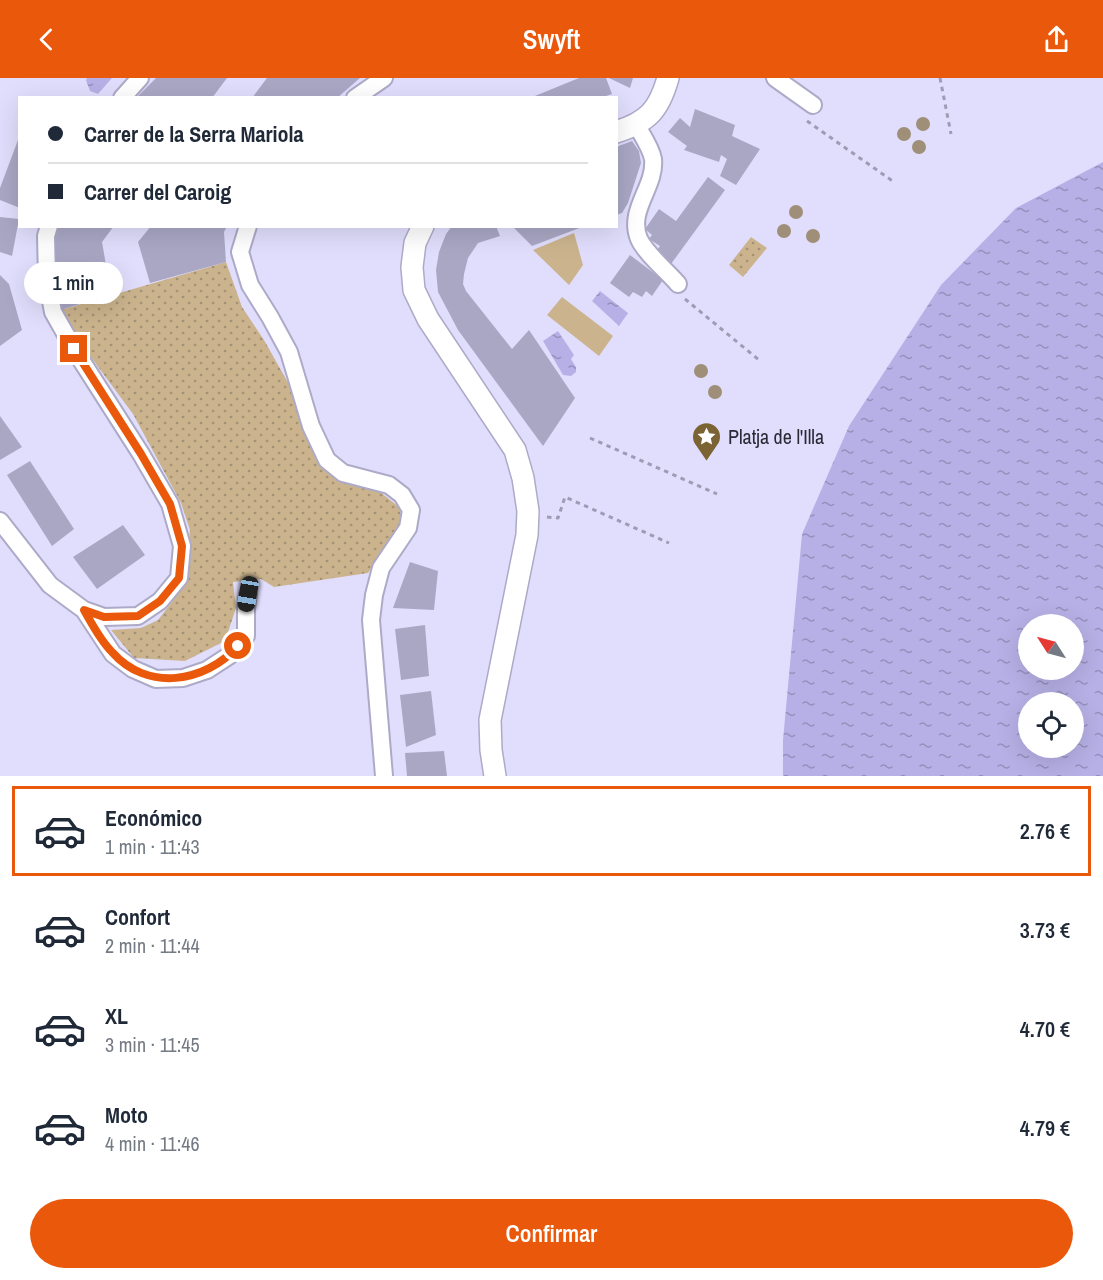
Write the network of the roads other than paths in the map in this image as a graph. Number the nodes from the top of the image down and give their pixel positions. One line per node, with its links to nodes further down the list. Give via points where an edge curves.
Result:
1 (140, 78): 5 (street)
2 (384, 78): 6 (street)
3 (668, 78): 8 (street, via 652,112)
4 (775, 78): 7 (street)
5 (124, 96)
6 (358, 96)
7 (808, 112)
8 (626, 129): 12 (street, via 652,155 653,162 637,215 638,237)
9 (48, 228): 15 (street, via 47,280 53,312 170,504 182,546 179,578 160,601 138,616 104,617)
10 (247, 228): 16 (street, via 240,252 250,285 289,352 311,426 327,460 343,473 389,485 402,495 411,510 408,528 381,568 371,620)
11 (422, 228): 17 (street, via 412,267 414,290 428,319 514,450 528,515 490,720)
12 (678, 284)
13 (0, 521): 15 (street, via 50,585)
14 (248, 594): 15 (street, via 246,636 230,655 207,670 183,678 156,679 133,669 112,654)
15 (84, 610)
16 (384, 776)
17 (495, 776)

